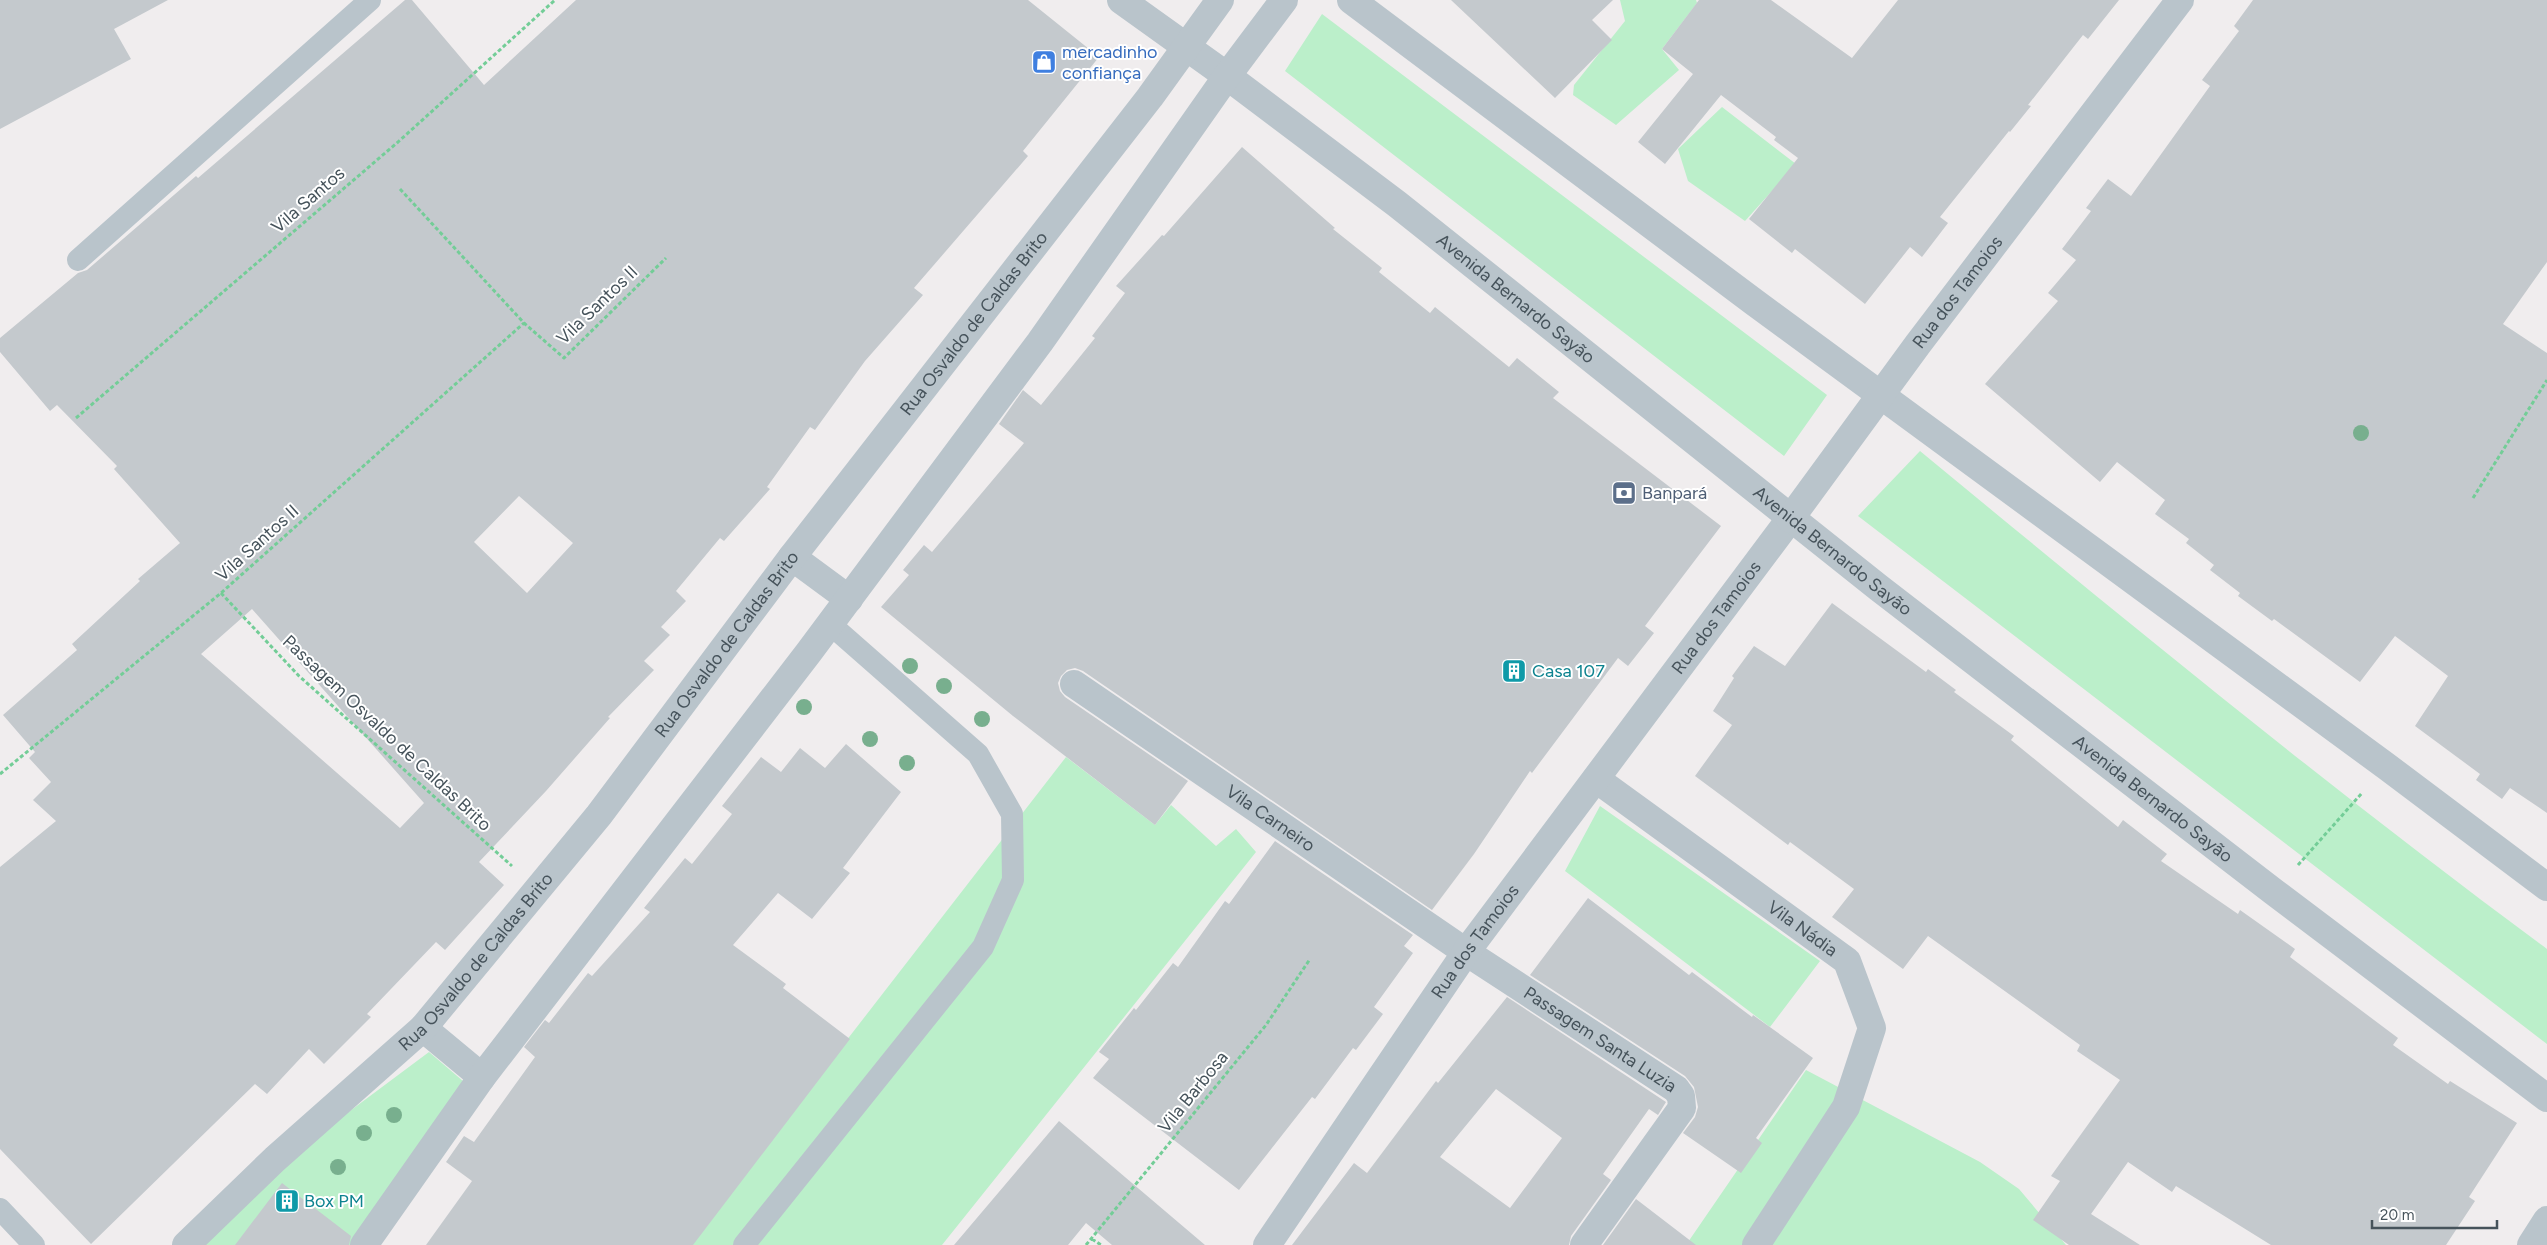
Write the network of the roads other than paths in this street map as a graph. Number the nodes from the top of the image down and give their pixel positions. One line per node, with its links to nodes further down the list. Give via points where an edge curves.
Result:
1 (370, 0): 9 (lane)
2 (1121, 0): 7 (street, Avenida Bernardo Sayão)
3 (1220, 0): 7 (street, Rua Osvaldo de Caldas Brito)
4 (1284, 0): 8 (street)
5 (1351, 0): 10 (street)
6 (2180, 0): 10 (street, Rua dos Tamoios)
7 (1186, 47): 8 (street, Avenida Bernardo Sayão); 12 (street, Rua Osvaldo de Caldas Brito)
8 (1227, 76): 11 (street, Avenida Bernardo Sayão, via 1397,204); 13 (street, via 1040,342)
9 (78, 260)
10 (1879, 395): 11 (street, Rua dos Tamoios); 17 (street)
11 (1790, 519): 16 (street, Rua dos Tamoios); 21 (street, Avenida Bernardo Sayão)
12 (792, 557): 13 (street); 19 (street, Rua Osvaldo de Caldas Brito, via 599,815)
13 (849, 599): 14 (street)
14 (830, 624): 20 (street); 27 (lane, via 978,754 1012,814 1013,880 983,947)
15 (1074, 684): 18 (street, Vila Carneiro)
16 (1596, 779): 18 (street, Rua dos Tamoios); 30 (street, Vila Nádia, via 1846,961 1872,1028 1846,1107)
17 (2547, 887)
18 (1466, 952): 28 (street, Rua dos Tamoios); 29 (street, Passagem Santa Luzia, via 1676,1089 1681,1096 1682,1108)
19 (423, 1028): 20 (street); 25 (street, Rua Osvaldo de Caldas Brito, via 276,1159)
20 (482, 1077): 26 (street)
21 (2547, 1098)
22 (0, 1209): 24 (lane)
23 (2547, 1220): 31 (street)
24 (34, 1245)
25 (186, 1245)
26 (364, 1245)
27 (744, 1245)
28 (1266, 1245)
29 (1584, 1245)
30 (1756, 1245)
31 (2531, 1245)

